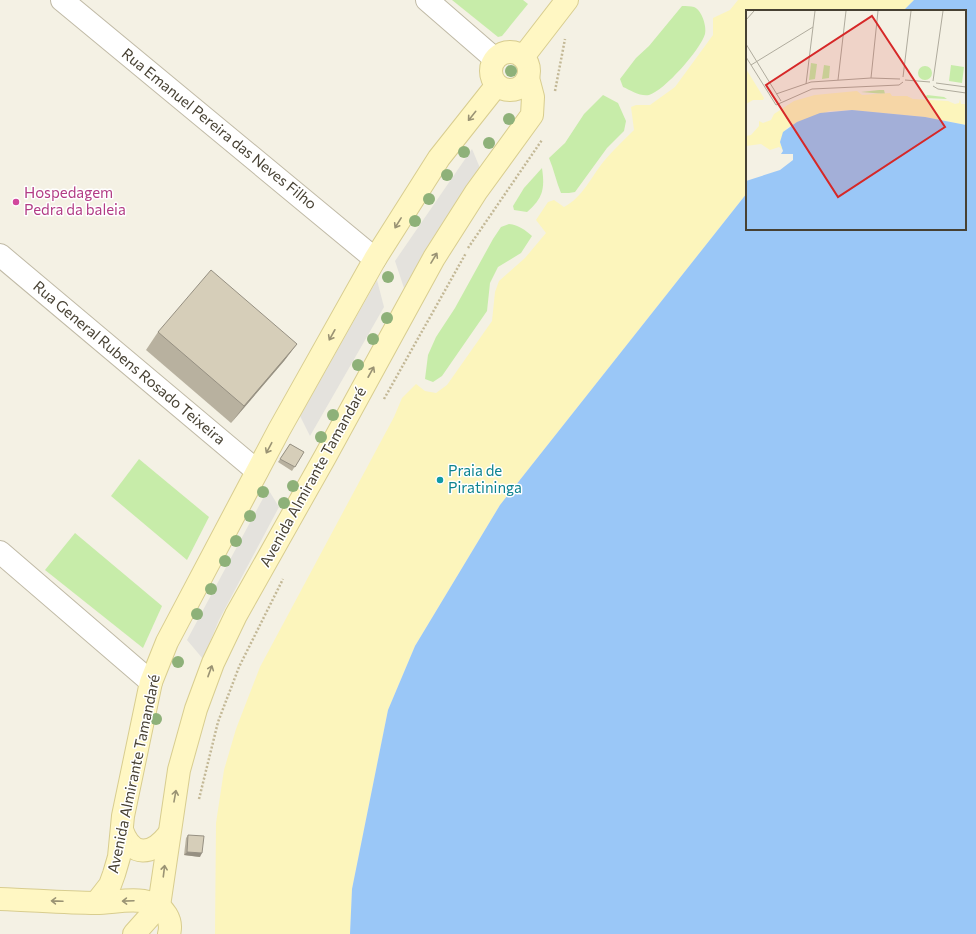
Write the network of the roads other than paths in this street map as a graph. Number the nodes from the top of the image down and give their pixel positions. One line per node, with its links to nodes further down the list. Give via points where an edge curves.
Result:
1 (62, 0): 8 (street, Rua Emanuel Pereira das Neves Filho)
2 (427, 0): 4 (street)
3 (567, 0): 5 (street)
4 (495, 59): 5 (street, via 512,52); 6 (street, via 491,70)
5 (526, 67): 6 (street, via 520,88 502,89); 13 (street, Avenida Almirante Tamandaré, one-way to 5, via 179,770 212,663 236,615 434,258 476,192 532,115 534,97)
6 (496, 86): 8 (street, Avenida Almirante Tamandaré, one-way to 8, via 439,158)
7 (0, 255): 9 (street, Rua General Rubens Rosado Teixeira)
8 (375, 259): 9 (street, Avenida Almirante Tamandaré, one-way to 9)
9 (258, 470): 11 (street, Avenida Almirante Tamandaré, via 167,642)
10 (0, 552): 11 (street)
11 (151, 682): 12 (street, Avenida Almirante Tamandaré)
12 (122, 830): 13 (street, via 131,845 142,851 155,849); 15 (street, Avenida Almirante Tamandaré, via 119,857 112,879)
13 (168, 835): 16 (street, Avenida Almirante Tamandaré, one-way to 13)
14 (0, 899): 15 (street, one-way to 14)
15 (96, 903): 16 (street, one-way to 15, via 142,901)
16 (159, 906): 17 (street); 18 (street, via 170,924)
17 (134, 934)
18 (169, 934)

